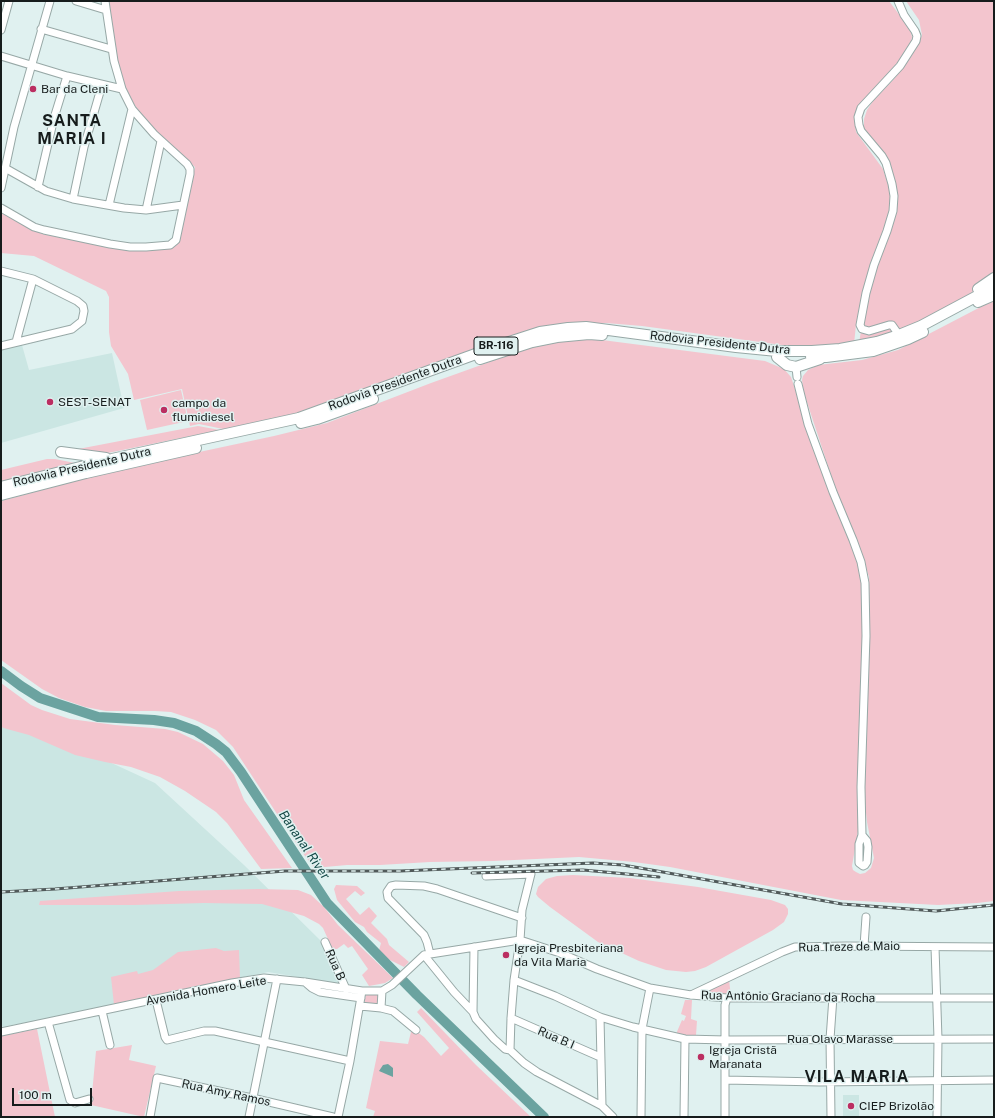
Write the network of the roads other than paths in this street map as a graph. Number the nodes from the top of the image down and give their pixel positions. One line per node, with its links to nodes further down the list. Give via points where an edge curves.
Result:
1 (9, 1): 8 (street)
2 (50, 1): 7 (street)
3 (76, 1): 6 (street)
4 (105, 1): 6 (street)
5 (898, 1): 31 (street, via 904,15 916,31 916,40 900,66 861,108 858,118 861,131 886,163 894,196 893,211 868,286 860,325 869,332 892,325)
6 (106, 10): 9 (street)
7 (41, 29): 9 (street); 11 (street)
8 (1, 30)
9 (112, 49): 14 (street)
10 (1, 56): 11 (street)
11 (32, 65): 12 (street); 17 (street)
12 (67, 76): 13 (street); 18 (street)
13 (102, 85): 14 (street); 20 (street, via 84,147)
14 (122, 88): 15 (street)
15 (132, 109): 16 (street); 21 (street)
16 (161, 141): 22 (street, via 190,169); 24 (street)
17 (5, 168): 18 (street); 19 (street)
18 (38, 187): 20 (street)
19 (1, 188)
20 (73, 199): 21 (street)
21 (109, 205): 24 (street)
22 (183, 205): 23 (street, via 176,240 171,245 130,247 34,227); 24 (street)
23 (1, 208)
24 (146, 210)
25 (1, 271): 26 (street)
26 (33, 278): 32 (street); 32 (street, via 78,300 84,309 84,316 80,324 72,329)
27 (994, 278): 30 (highway)
28 (994, 287): 30 (highway, Rodovia Presidente Dutra / BR-116)
29 (994, 295): 35 (highway, Rodovia Presidente Dutra / BR-116, via 908,339 874,351)
30 (956, 307): 31 (highway, Rodovia Presidente Dutra / BR-116)
31 (899, 335): 38 (highway, Rodovia Presidente Dutra / BR-116, via 840,349 777,351 601,328 540,332 299,418)
32 (16, 342): 33 (street)
33 (1, 346)
34 (777, 356): 35 (highway, Rodovia Presidente Dutra / BR-116); 36 (highway); 40 (highway, Rodovia Presidente Dutra / BR-116, via 605,335 557,337 501,352 317,419)
35 (826, 357): 36 (highway)
36 (797, 376): 41 (street, via 808,424 861,562 865,583)
37 (61, 452): 38 (highway)
38 (112, 459): 39 (highway, Rodovia Presidente Dutra / BR-116)
39 (1, 487)
40 (1, 495)
41 (862, 835)
42 (486, 876): 44 (street, via 531,874)
43 (866, 917): 48 (street)
44 (522, 918): 45 (street); 51 (street, via 437,889 424,886 390,886 388,898 424,935)
45 (520, 940): 47 (street, Rua Antônio Graciano da Rocha); 53 (street); 55 (street, Rua Antônio Graciano da Rocha)
46 (325, 942): 56 (street, Rua B)
47 (474, 946): 51 (street, Rua Antônio Graciano da Rocha); 68 (street)
48 (864, 946): 50 (street, Rua Treze de Maio); 59 (street, Rua Treze de Maio, via 790,948)
49 (994, 946): 50 (street, Rua Treze de Maio)
50 (935, 947): 61 (street)
51 (427, 954): 57 (street); 68 (street, via 454,992)
52 (277, 979): 54 (street, Avenida Homero Leite); 64 (street, Avenida Homero Leite, via 264,978 232,983); 80 (street)
53 (514, 980): 69 (street, Rua Olavo Marasse); 70 (street)
54 (305, 982): 56 (street, Avenida Homero Leite); 58 (street, via 320,992)
55 (650, 988): 59 (street, Rua Antônio Graciano da Rocha); 72 (street)
56 (346, 989): 58 (street, Avenida Homero Leite)
57 (382, 991): 58 (street, Avenida Homero Leite); 66 (street)
58 (362, 994): 65 (street)
59 (691, 995): 62 (street, Rua Antônio Graciano da Rocha)
60 (833, 997): 61 (street, Rua Antônio Graciano da Rocha); 62 (street, Rua Antônio Graciano da Rocha); 76 (street)
61 (936, 997): 63 (street, Rua Antônio Graciano da Rocha); 77 (street)
62 (727, 998): 79 (street)
63 (994, 998)
64 (156, 1000): 67 (street, Avenida Homero Leite); 80 (street, via 165,1038 168,1040 211,1031)
65 (360, 1006): 66 (street); 84 (street)
66 (381, 1008): 73 (street, via 395,1012)
67 (102, 1011): 71 (street, Avenida Homero Leite); 81 (street)
68 (473, 1012): 82 (street, via 491,1037)
69 (600, 1016): 72 (street, Rua Olavo Marasse); 83 (street)
70 (510, 1018): 82 (street); 83 (street, Rua B I)
71 (48, 1022): 74 (street, Avenida Homero Leite); 92 (street, via 70,1100 75,1103)
72 (642, 1029): 75 (street, Rua Olavo Marasse); 99 (street)
73 (416, 1030)
74 (1, 1032)
75 (685, 1039): 79 (street, Rua Olavo Marasse); 100 (street)
76 (830, 1039): 77 (street, Rua Olavo Marasse); 79 (street, Rua Olavo Marasse); 88 (street)
77 (938, 1039): 78 (street, Rua Olavo Marasse); 86 (street)
78 (994, 1039)
79 (726, 1040): 85 (street)
80 (264, 1043): 84 (street); 91 (street)
81 (110, 1045)
82 (510, 1050): 90 (street, via 537,1072)
83 (600, 1058): 89 (street)
84 (350, 1061): 97 (street)
85 (726, 1080): 88 (street); 101 (street)
86 (938, 1080): 87 (street); 88 (street); 103 (street)
87 (994, 1080)
88 (830, 1082): 102 (street)
89 (601, 1090): 90 (street); 93 (street)
90 (586, 1097): 93 (street)
91 (252, 1098): 94 (street, Rua Amy Ramos, via 157,1078); 95 (street); 96 (street, Rua Amy Ramos)
92 (89, 1099)
93 (602, 1106): 98 (street)
94 (150, 1117)
95 (249, 1117)
96 (333, 1117)
97 (338, 1117)
98 (613, 1117)
99 (641, 1117)
100 (684, 1117)
101 (725, 1117)
102 (830, 1117)
103 (937, 1117)

